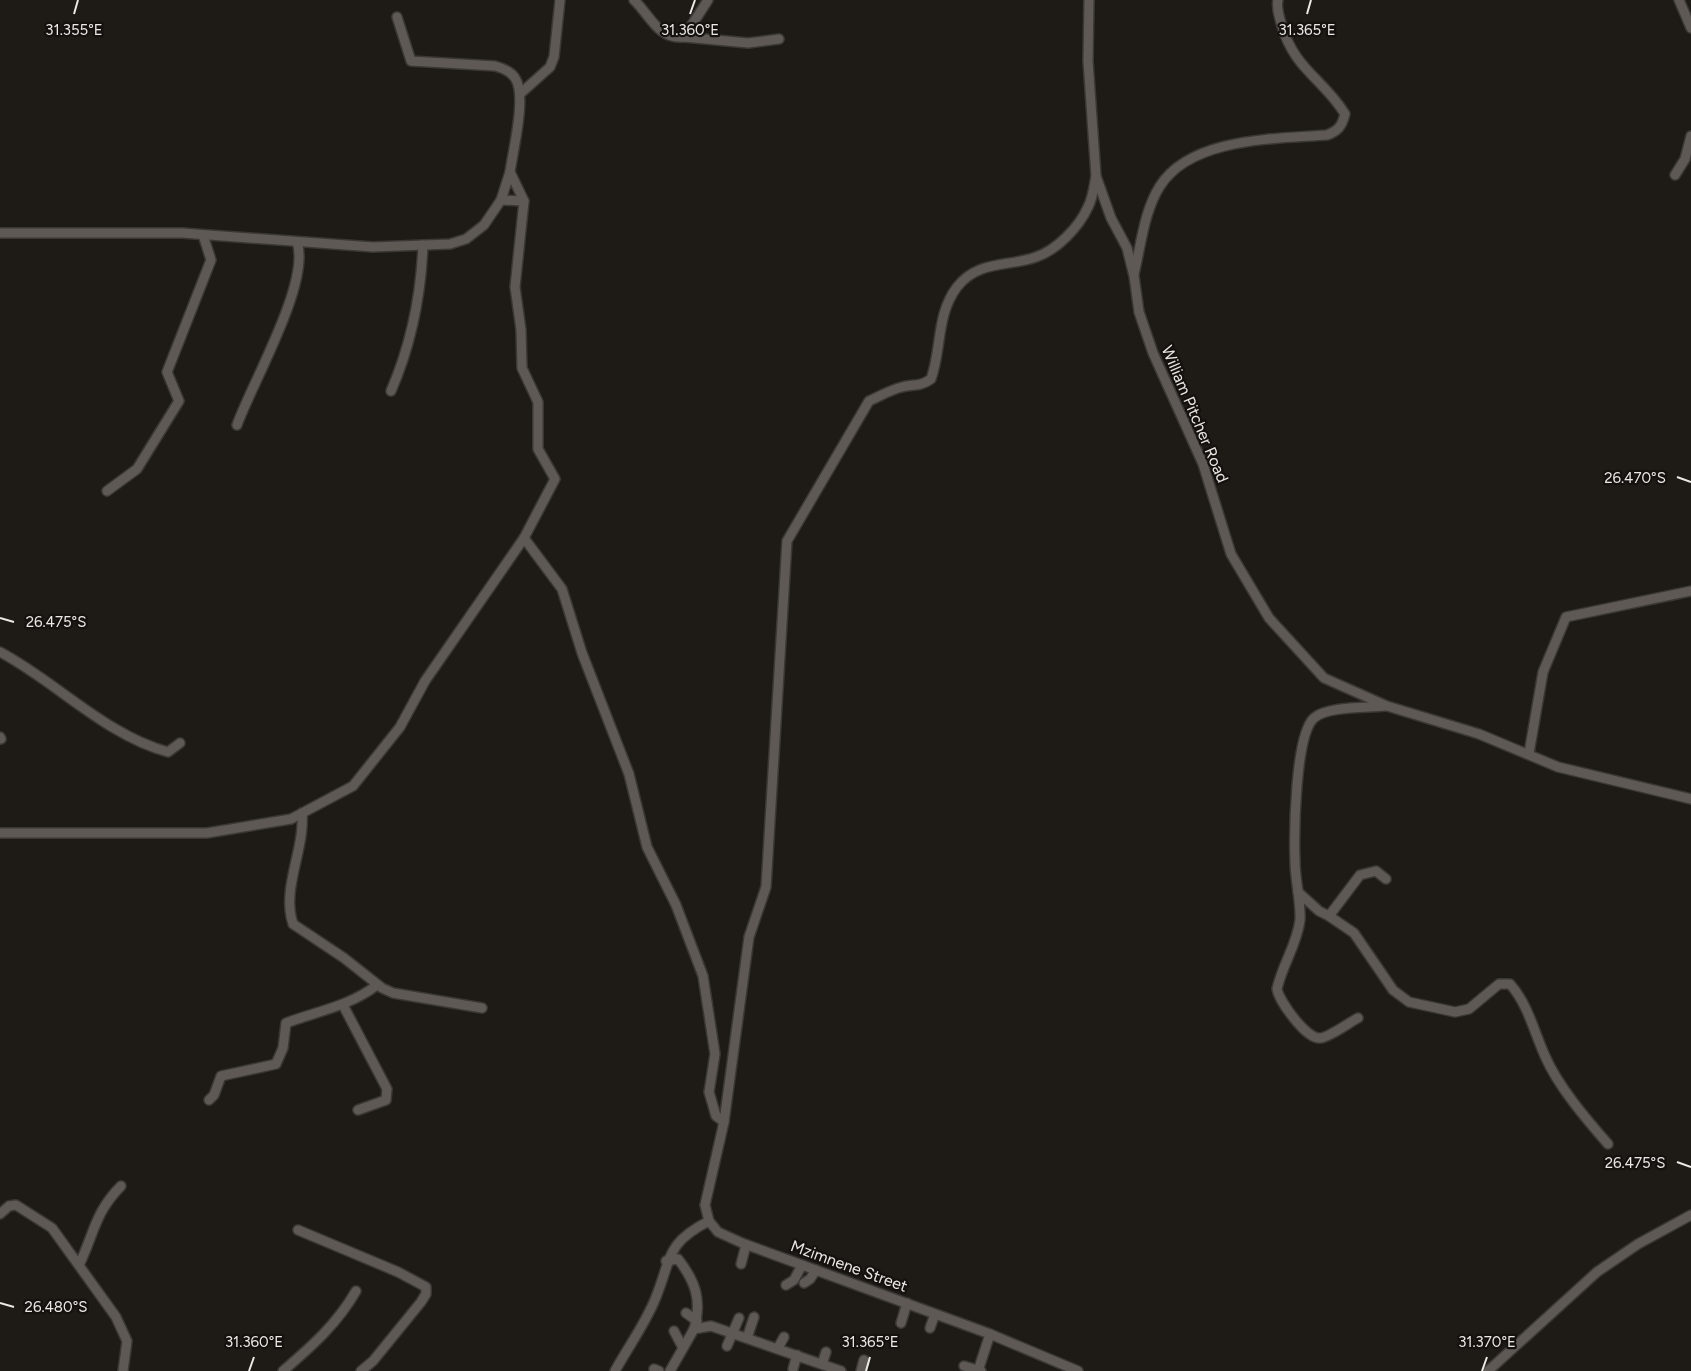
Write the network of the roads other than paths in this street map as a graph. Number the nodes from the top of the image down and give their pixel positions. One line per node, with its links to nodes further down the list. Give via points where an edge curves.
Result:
1 (560, 0): 11 (street, via 550,67)
2 (634, 0): 9 (street, via 668,37)
3 (708, 0): 9 (street)
4 (1089, 0): 15 (street, William Pitcher Road, via 1088,61)
5 (1278, 0): 22 (street, via 1276,6 1284,34 1299,63 1345,114 1343,123 1327,135 1218,147 1178,167 1161,185 1146,218)
6 (1679, 0): 8 (street)
7 (397, 17): 11 (street, via 411,61 505,69 515,77)
8 (1691, 28)
9 (684, 37): 10 (street, via 748,43)
10 (779, 39)
11 (521, 93): 13 (street)
12 (1691, 136): 14 (street, via 1685,159)
13 (510, 172): 16 (street); 17 (street)
14 (1675, 175)
15 (1096, 176): 22 (street, William Pitcher Road); 44 (street, via 1090,205 1080,222 1054,247 1037,257 974,271 958,286 945,306 931,379 869,401 787,540 766,887 749,937)
16 (501, 200): 17 (street); 21 (street, via 484,225 465,239)
17 (524, 201): 26 (street, via 515,286 522,368 538,402 538,450 555,479)
18 (0, 233): 19 (street)
19 (203, 235): 20 (street); 25 (street, via 211,260 167,372 179,401 137,469)
20 (297, 242): 21 (street, via 373,247); 24 (street, via 300,257 287,307)
21 (423, 245): 23 (street, via 421,285 399,373)
22 (1134, 276): 29 (street, William Pitcher Road, via 1139,312 1153,353 1203,464 1231,554 1269,618 1324,678)
23 (391, 390)
24 (237, 425)
25 (107, 491)
26 (524, 538): 33 (street, via 425,681 400,727 352,786); 44 (street, via 562,589 629,774 647,847 676,905 703,976 715,1054 709,1092 716,1116)
27 (1691, 591): 31 (street, via 1566,617 1543,672)
28 (0, 652): 30 (street, via 24,664 132,738 168,752)
29 (1387, 706): 31 (street, William Pitcher Road); 36 (street, via 1326,712 1312,719 1307,727 1297,790)
30 (180, 743)
31 (1529, 753): 32 (street, William Pitcher Road, via 1558,767)
32 (1691, 799)
33 (302, 813): 34 (street, via 291,819 207,833); 38 (street, via 303,829 288,902 293,924)
34 (0, 833)
35 (1386, 879): 37 (street, via 1376,871 1360,875)
36 (1298, 892): 37 (street); 41 (street, via 1298,934 1279,982 1279,998 1306,1031 1320,1038)
37 (1329, 916): 45 (street, via 1354,933 1393,990 1409,1002 1455,1012 1469,1009 1499,984 1510,984 1527,1012 1545,1058 1581,1114)
38 (377, 985): 39 (street); 40 (street, via 393,993)
39 (343, 1005): 42 (street, via 286,1023 283,1048 276,1064 221,1076); 43 (street, via 387,1089 386,1100)
40 (482, 1008)
41 (1358, 1018)
42 (209, 1100)
43 (358, 1110)
44 (724, 1122): 49 (street, via 705,1205)
45 (1608, 1144)
46 (121, 1186): 54 (street, via 99,1212)
47 (0, 1214): 54 (street, via 16,1205 52,1228)
48 (1691, 1215): 92 (street, via 1597,1272)
49 (709, 1221): 51 (street, Mzimnene Street, via 718,1232); 52 (street, via 686,1233)
50 (297, 1230): 85 (street, via 426,1287 421,1302)
51 (746, 1245): 53 (street); 55 (street, Mzimnene Street)
52 (666, 1261): 66 (street, via 678,1259 689,1274 699,1303); 86 (street, via 656,1298)
53 (741, 1264)
54 (79, 1265): 83 (street, via 116,1317 127,1341)
55 (802, 1265): 56 (street, Mzimnene Street); 58 (street, via 794,1280)
56 (816, 1270): 57 (street); 60 (street, Mzimnene Street)
57 (804, 1283)
58 (786, 1285)
59 (356, 1291): 84 (street, via 343,1314 323,1336)
60 (907, 1303): 62 (street, Mzimnene Street); 65 (street)
61 (686, 1313): 66 (street)
62 (935, 1314): 67 (street); 70 (street, Mzimnene Street)
63 (754, 1317): 72 (street)
64 (739, 1318): 69 (street)
65 (901, 1323)
66 (696, 1325): 69 (street); 74 (street, via 693,1340)
67 (930, 1328)
68 (674, 1331): 74 (street)
69 (733, 1332): 72 (street); 73 (street)
70 (990, 1334): 81 (street, Mzimnene Street); 90 (street)
71 (784, 1337): 75 (street)
72 (747, 1338): 75 (street)
73 (727, 1346)
74 (683, 1348): 87 (street)
75 (778, 1348): 77 (street)
76 (826, 1352): 79 (street)
77 (797, 1355): 79 (street); 82 (street)
78 (864, 1360): 89 (street)
79 (822, 1364): 88 (street)
80 (964, 1366): 90 (street)
81 (1059, 1367): 91 (street, Mzimnene Street)
82 (793, 1369)
83 (124, 1371)
84 (283, 1371)
85 (361, 1371)
86 (615, 1371)
87 (670, 1371)
88 (841, 1371)
89 (861, 1371)
90 (979, 1371)
91 (1078, 1371)
92 (1488, 1371)

